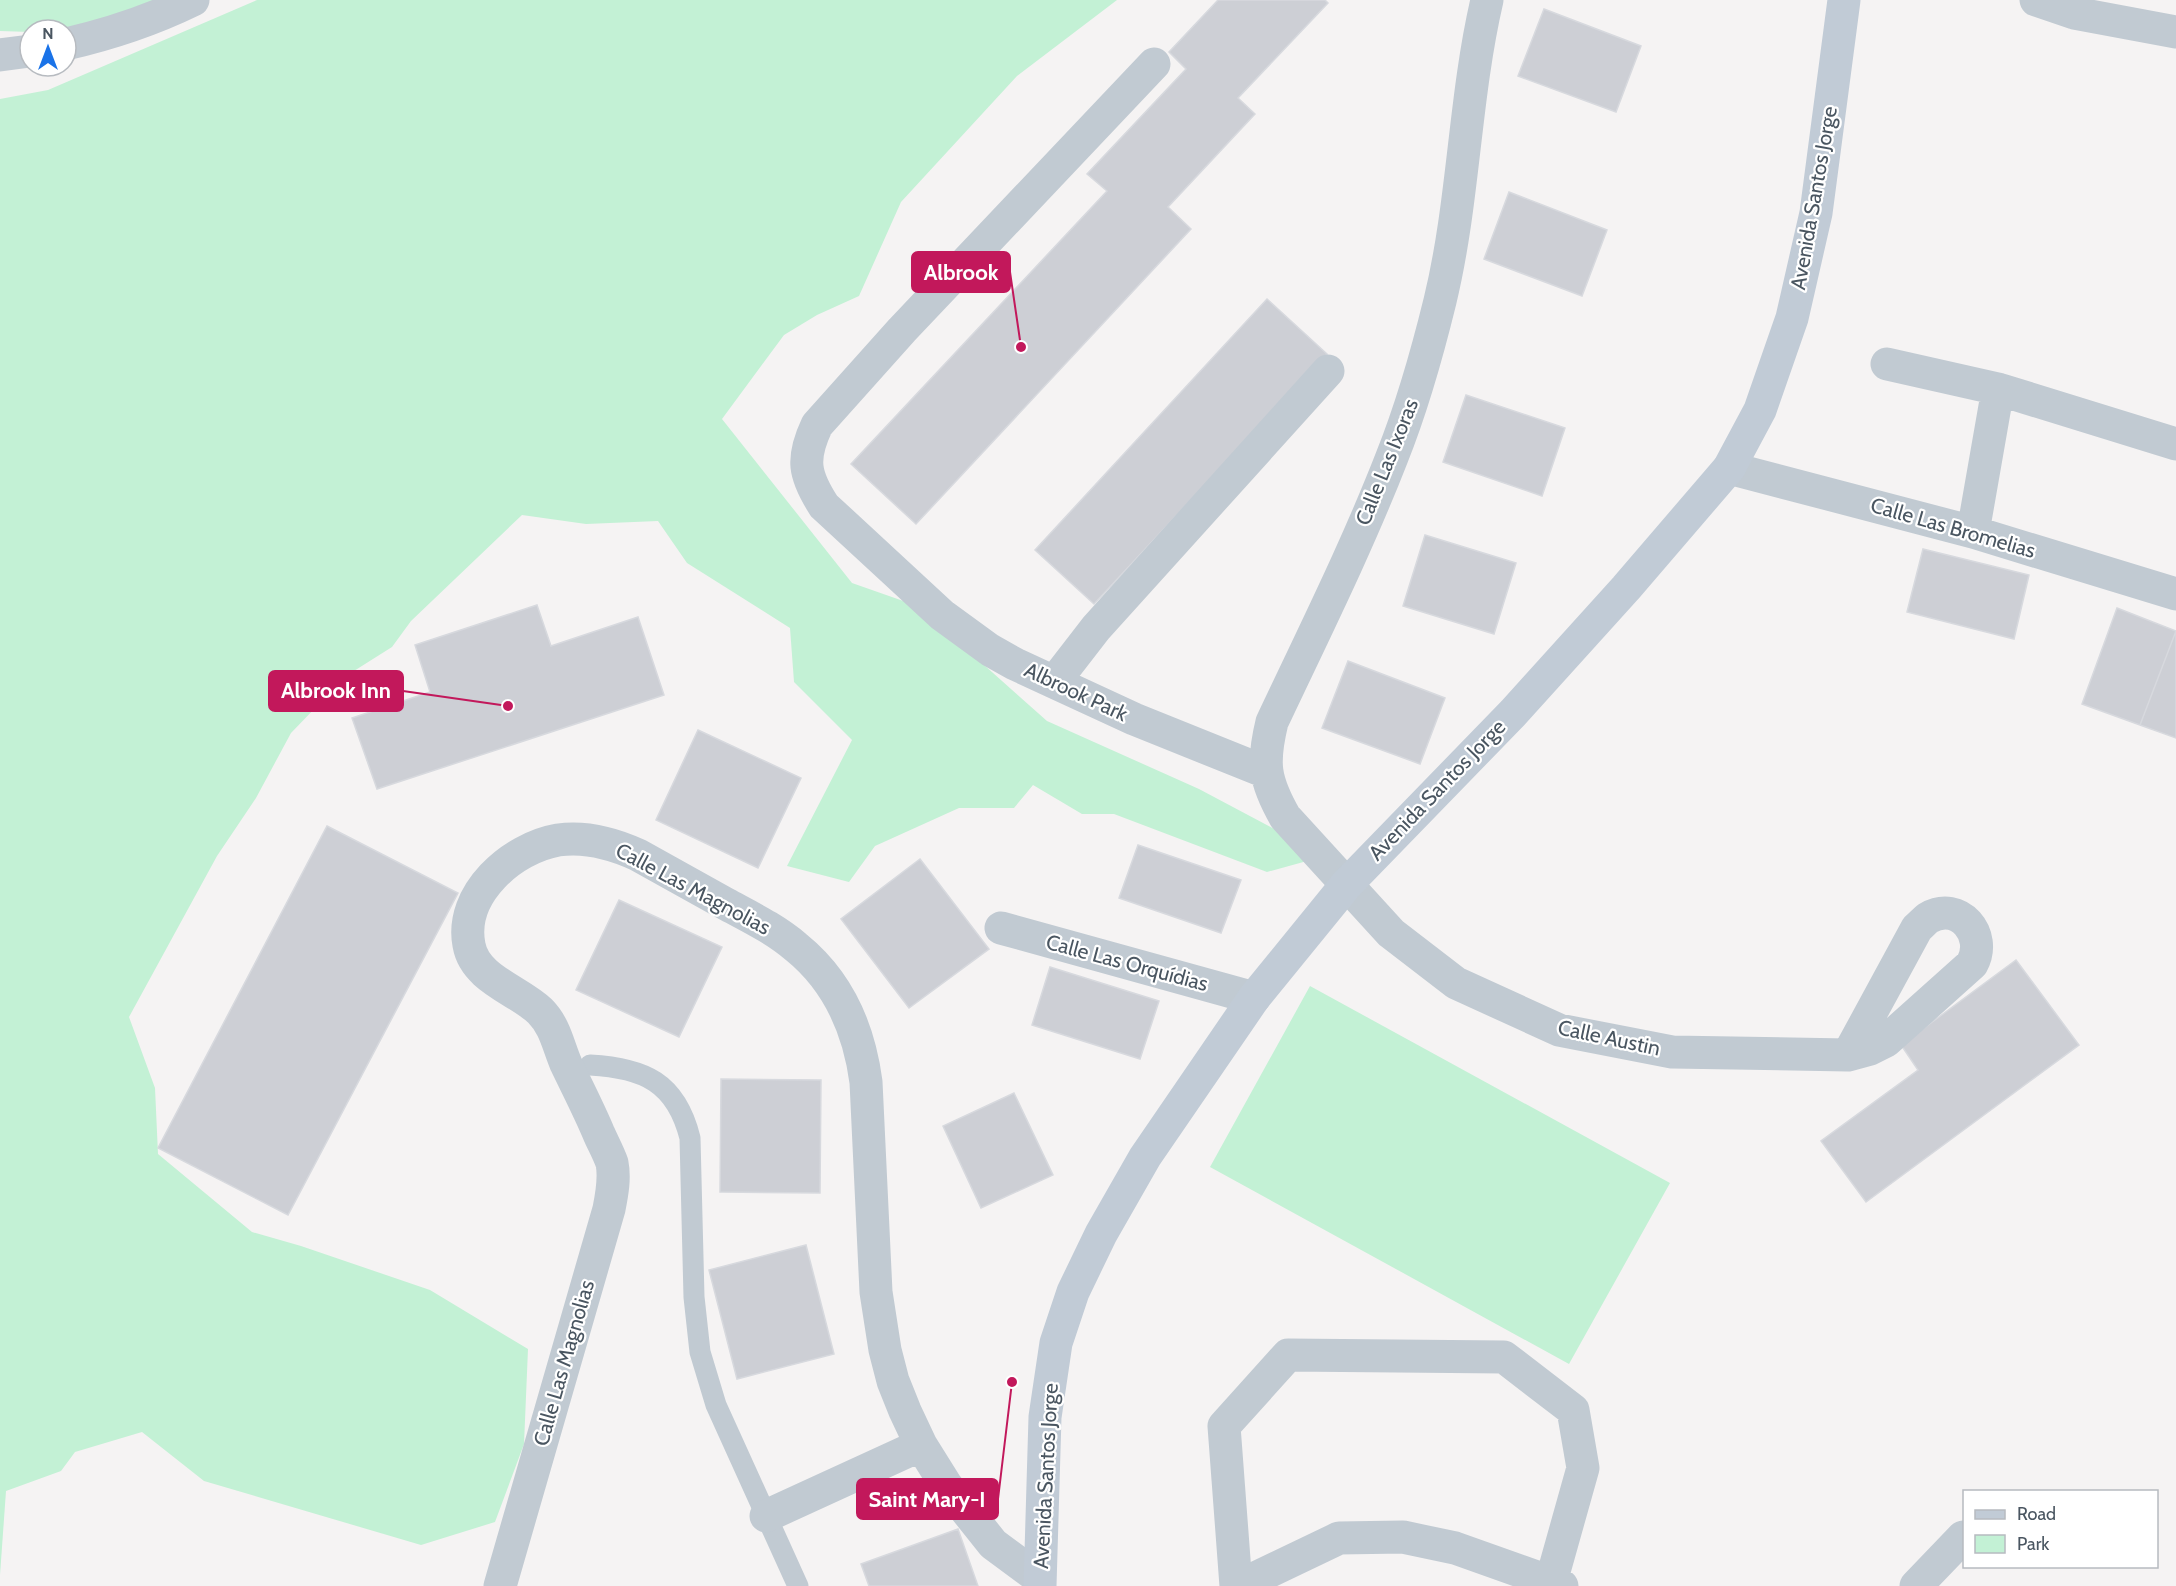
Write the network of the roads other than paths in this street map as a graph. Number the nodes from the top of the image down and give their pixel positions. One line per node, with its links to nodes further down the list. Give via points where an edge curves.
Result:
1 (193, 0): 6 (street, via 110,34)
2 (1487, 0): 18 (street, Calle Las Ixoras, via 1450,256 1417,386 1377,494 1272,723 1265,749)
3 (1844, 0): 14 (main road, Avenida Santos Jorge, via 1816,213 1792,318 1760,410)
4 (2036, 0): 5 (street, via 2074,13)
5 (2176, 32)
6 (78, 41)
7 (18, 52): 8 (street)
8 (0, 54)
9 (1154, 64): 17 (street, Albrook Park, via 902,330 817,425 809,442 806,465 811,486 824,506 942,615 990,650)
10 (1887, 364): 12 (street)
11 (1328, 371): 17 (street, via 1096,628)
12 (1998, 389): 13 (street); 15 (street)
13 (2176, 444)
14 (1729, 468): 15 (street, Calle Las Bromelias); 19 (main road, Avenida Santos Jorge, via 1513,713)
15 (1973, 532): 16 (street, Calle Las Bromelias)
16 (2176, 594)
17 (1055, 681): 18 (street, Albrook Park, via 1134,719)
18 (1266, 772): 19 (street, Calle Las Ixoras, via 1285,817)
19 (1346, 885): 21 (main road, Avenida Santos Jorge); 22 (street, Calle Austin, via 1391,933 1456,983 1559,1030 1672,1052)
20 (1001, 928): 21 (street, Calle Las Orquídias)
21 (1254, 998): 27 (main road, Avenida Santos Jorge, via 1145,1157 1073,1292 1056,1343 1045,1417)
22 (1848, 1055)
23 (590, 1065): 25 (lane, via 620,1066 645,1076 668,1093 685,1116 690,1138 694,1298 700,1352 716,1405)
24 (921, 1444): 25 (street); 27 (street, Calle Las Magnolias, via 946,1485 993,1544); 29 (street, Calle Las Magnolias, via 893,1381 883,1339 876,1292 864,1064 856,1032 835,990 821,970 771,928 638,855 618,846 580,839 540,845 507,863 481,891 471,909 468,944 475,964 540,1011 552,1026 612,1164 613,1188)
25 (766, 1516): 30 (lane)
26 (1963, 1537): 32 (street)
27 (1040, 1582)
28 (1557, 1584): 31 (street, via 1455,1548 1403,1537 1339,1538); 31 (street, via 1583,1468 1573,1410 1504,1357 1288,1354 1224,1426)
29 (500, 1586)
30 (798, 1586)
31 (1237, 1586)
32 (1916, 1586)

